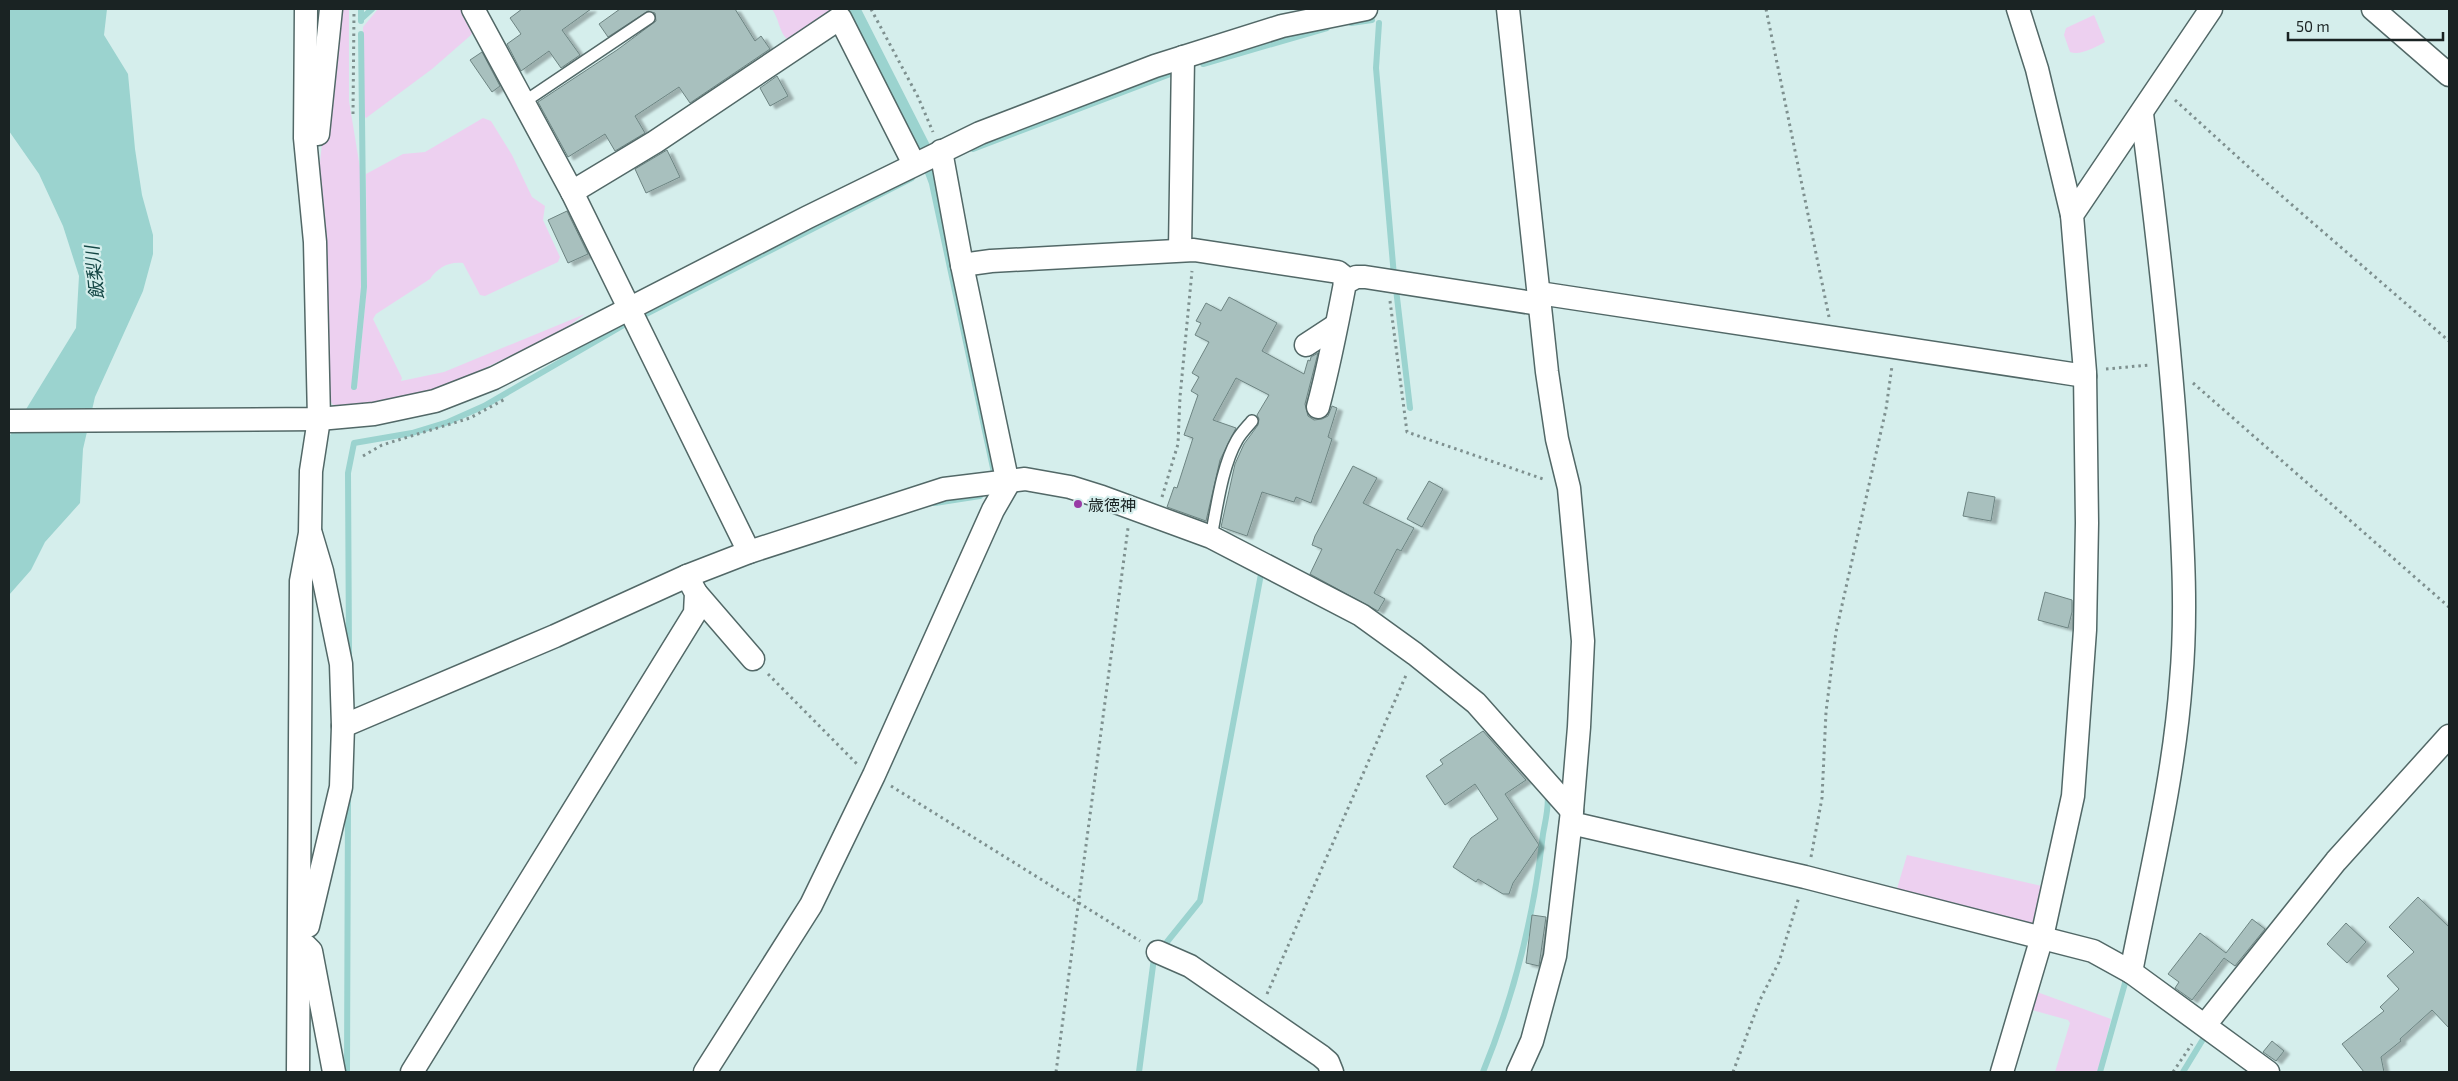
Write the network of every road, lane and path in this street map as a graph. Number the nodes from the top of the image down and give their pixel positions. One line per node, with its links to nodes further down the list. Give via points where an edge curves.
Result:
1 (306, 9): 20 (street, via 305,138)
2 (332, 9): 20 (street, via 318,132)
3 (354, 9): 17 (path)
4 (473, 9): 16 (street)
5 (871, 9): 19 (path, via 918,97)
6 (1366, 9): 13 (street, via 1282,26)
7 (1508, 9): 27 (street)
8 (1766, 9): 30 (path, via 1828,315)
9 (2018, 9): 22 (street, via 2037,69)
10 (2211, 9): 15 (street)
11 (2373, 9): 14 (street)
12 (650, 18): 16 (lane)
13 (1183, 57): 19 (street, via 1039,109); 23 (street)
14 (2449, 75)
15 (2159, 87): 18 (street); 31 (path)
16 (524, 102): 21 (street)
17 (353, 114)
18 (2142, 114): 22 (street); 34 (street, via 2160,251)
19 (927, 158): 21 (street, via 840,18 655,142); 24 (street); 28 (street)
20 (308, 171): 37 (street, via 315,242)
21 (572, 192): 28 (street)
22 (2072, 215): 35 (street)
23 (1187, 250): 24 (street); 26 (street, via 1338,272); 43 (path, via 1178,444)
24 (962, 265): 40 (street)
25 (1388, 281): 26 (street, via 1356,277); 27 (street); 41 (path, via 1407,432)
26 (1345, 283): 29 (street)
27 (1539, 299): 30 (street); 41 (street, via 1555,426)
28 (630, 308): 37 (street, via 464,391 403,409); 46 (street)
29 (1335, 326): 32 (street); 36 (street, via 1333,351)
30 (1828, 336): 33 (street)
31 (2449, 341)
32 (1306, 345)
33 (1894, 346): 35 (street); 55 (path, via 1886,409 1836,632 1826,712 1822,798)
34 (2170, 363): 35 (path); 48 (path); 60 (street, via 2185,583 2182,680 2171,774)
35 (2085, 374): 57 (street, via 2085,630 2073,796)
36 (1318, 407)
37 (308, 419): 38 (street); 44 (street)
38 (9, 421)
39 (1252, 421): 45 (lane, via 1237,440 1231,456)
40 (1008, 485): 42 (street, via 1024,479 1070,487); 46 (street, via 944,489); 53 (street, via 993,510)
41 (1569, 488): 54 (street, via 1583,640)
42 (1131, 507): 43 (street); 56 (path)
43 (1156, 516): 45 (street)
44 (310, 533): 51 (street, via 322,571 341,664); 58 (street, via 301,581)
45 (1211, 537): 49 (street, via 1361,615)
46 (750, 552): 47 (street)
47 (692, 585): 50 (street); 51 (street, via 555,636); 65 (street, via 697,606 692,620)
48 (2449, 608)
49 (1415, 654): 54 (street, via 1476,703); 61 (path, via 1271,988)
50 (753, 659): 53 (path)
51 (343, 726): 58 (street, via 341,787 310,922)
52 (2449, 736): 62 (street, via 2336,861)
53 (868, 772): 56 (path); 66 (street, via 811,906)
54 (1572, 817): 55 (street); 69 (street, via 1555,956 1532,1041)
55 (1805, 877): 57 (street); 70 (path, via 1779,962 1760,1000)
56 (1078, 904): 59 (path); 67 (path)
57 (2042, 937): 60 (street, via 2093,951); 71 (street)
58 (300, 940): 63 (street); 64 (street, via 311,951)
59 (1158, 952): 61 (street, via 1190,966)
60 (2131, 972): 62 (street)
61 (1256, 1012): 68 (street, via 1321,1056)
62 (2205, 1025): 72 (path); 73 (street)
63 (298, 1072)
64 (334, 1072)
65 (412, 1072)
66 (705, 1072)
67 (1056, 1072)
68 (1332, 1072)
69 (1518, 1072)
70 (1733, 1072)
71 (2002, 1072)
72 (2174, 1072)
73 (2268, 1072)

